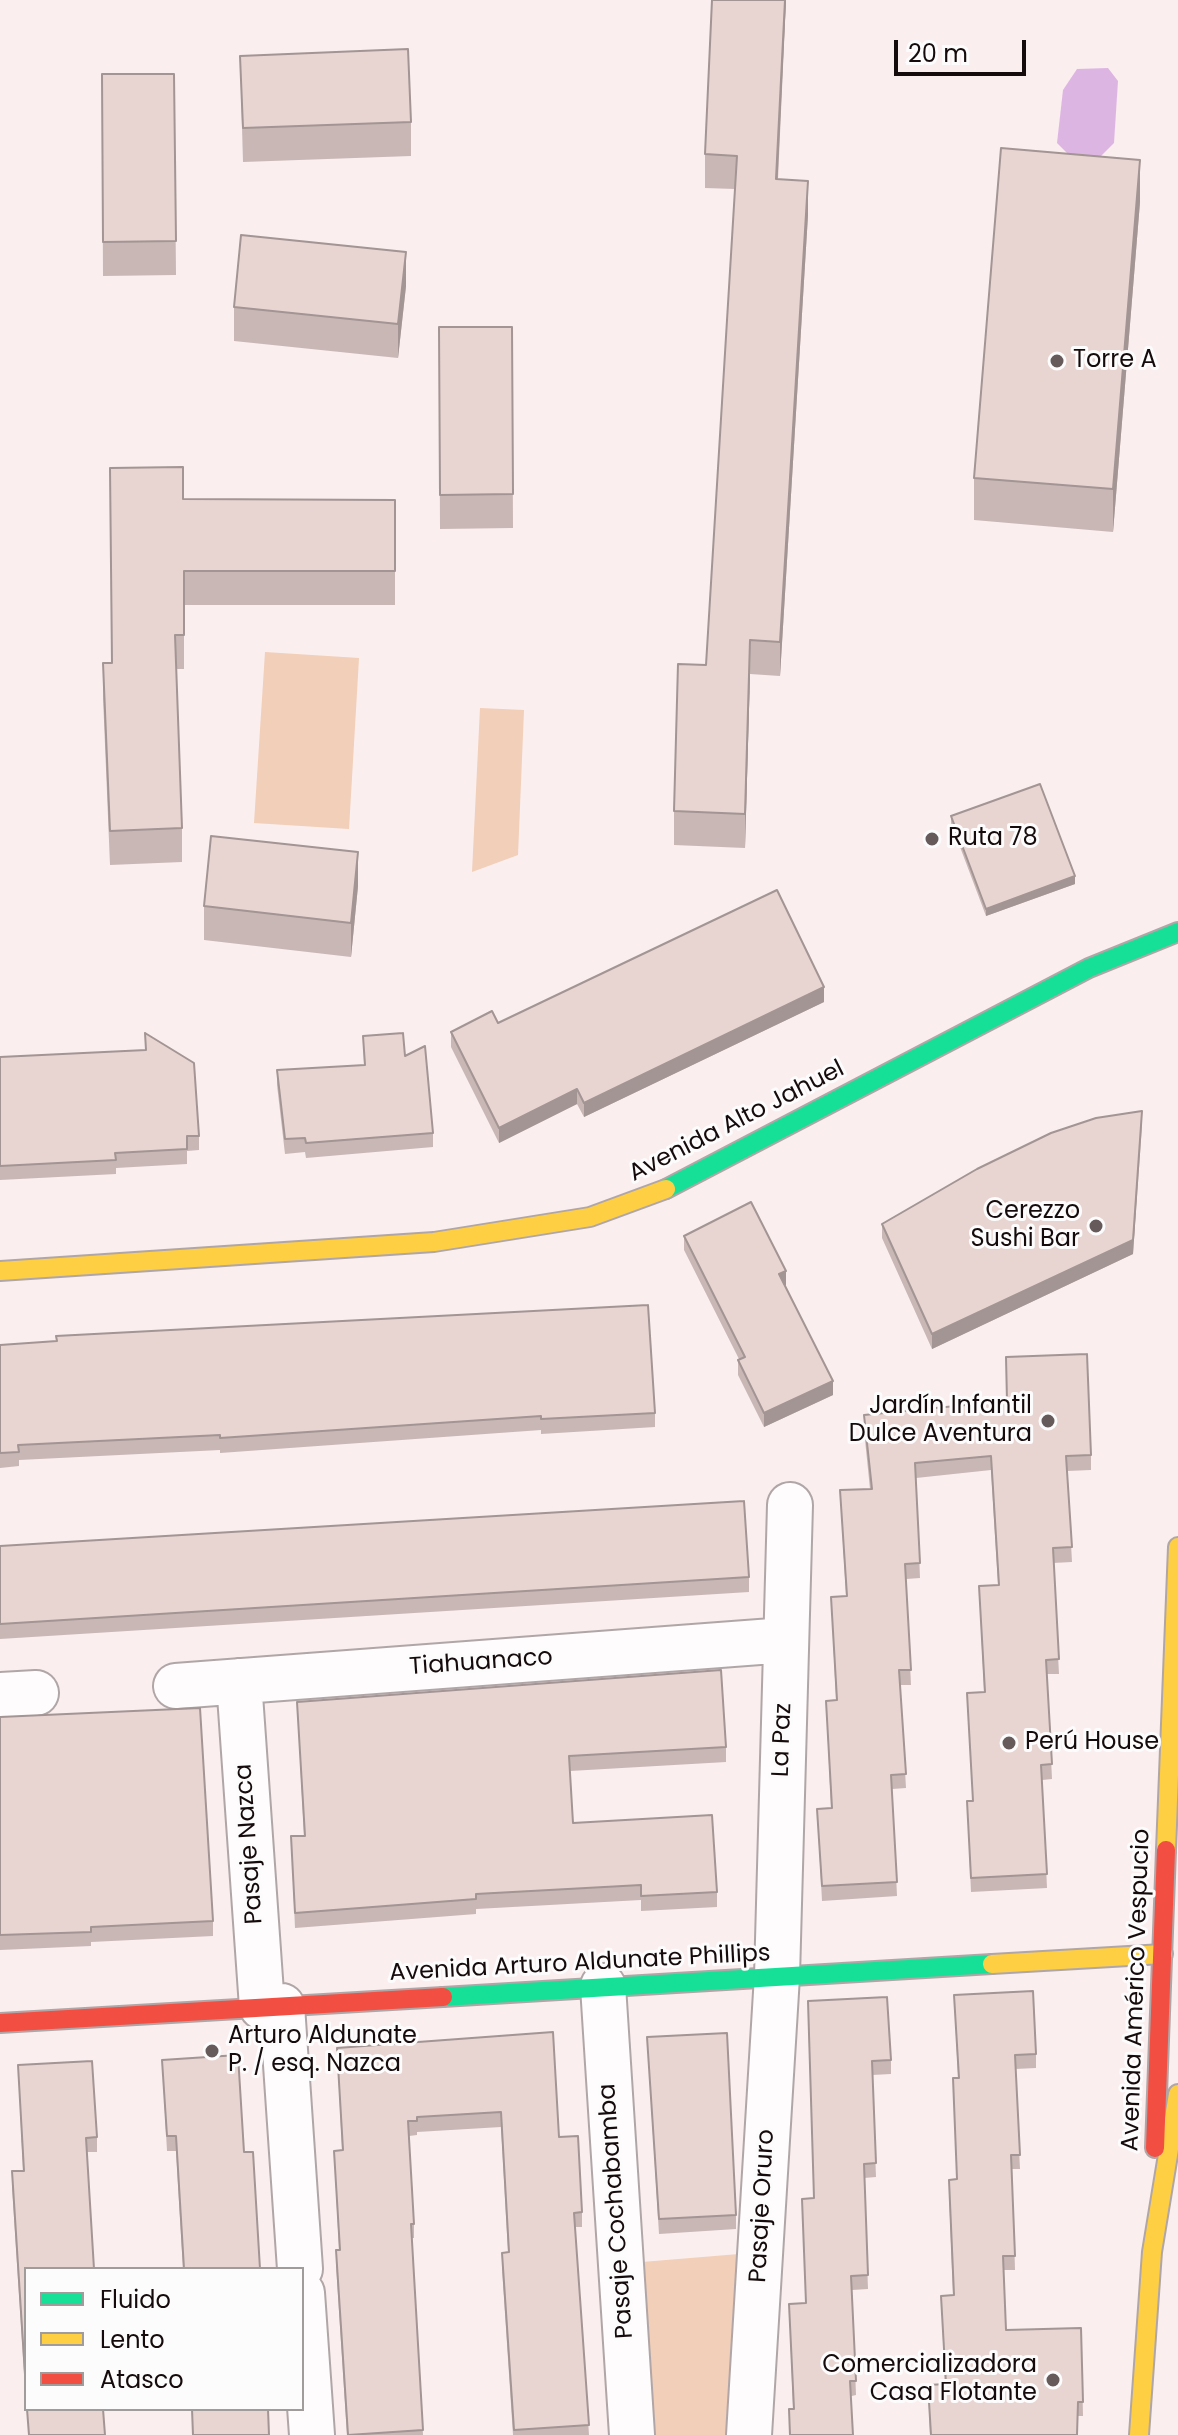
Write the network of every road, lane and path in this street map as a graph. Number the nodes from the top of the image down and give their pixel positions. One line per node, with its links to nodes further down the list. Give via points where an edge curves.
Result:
1 (1178, 932): 2 (main road, Avenida Alto Jahuel, via 1089,968 673,1186 590,1217 434,1242)
2 (0, 1271)
3 (790, 1505): 5 (street, La Paz)
4 (1178, 1547): 8 (main road, Avenida Américo Vespucio)
5 (786, 1640): 6 (street, Tiahuanaco); 9 (street, La Paz)
6 (239, 1681): 7 (street, Tiahuanaco); 11 (street, Pasaje Nazca)
7 (176, 1686)
8 (1163, 1954): 9 (main road, Avenida Arturo Aldunate Phillips); 14 (main road, Avenida Américo Vespucio)
9 (777, 1976): 10 (main road, Avenida Arturo Aldunate Phillips); 19 (street, Pasaje Oruro)
10 (603, 1986): 11 (main road, Avenida Arturo Aldunate Phillips); 18 (street, Pasaje Cochabamba)
11 (272, 2006): 12 (main road, Avenida Arturo Aldunate Phillips); 15 (street, Pasaje Nazca)
12 (0, 2023)
13 (1178, 2094): 14 (main road)
14 (1152, 2252): 20 (main road, Avenida Américo Vespucio)
15 (300, 2267)
16 (304, 2321): 17 (street)
17 (312, 2435)
18 (632, 2435)
19 (749, 2435)
20 (1139, 2435)

